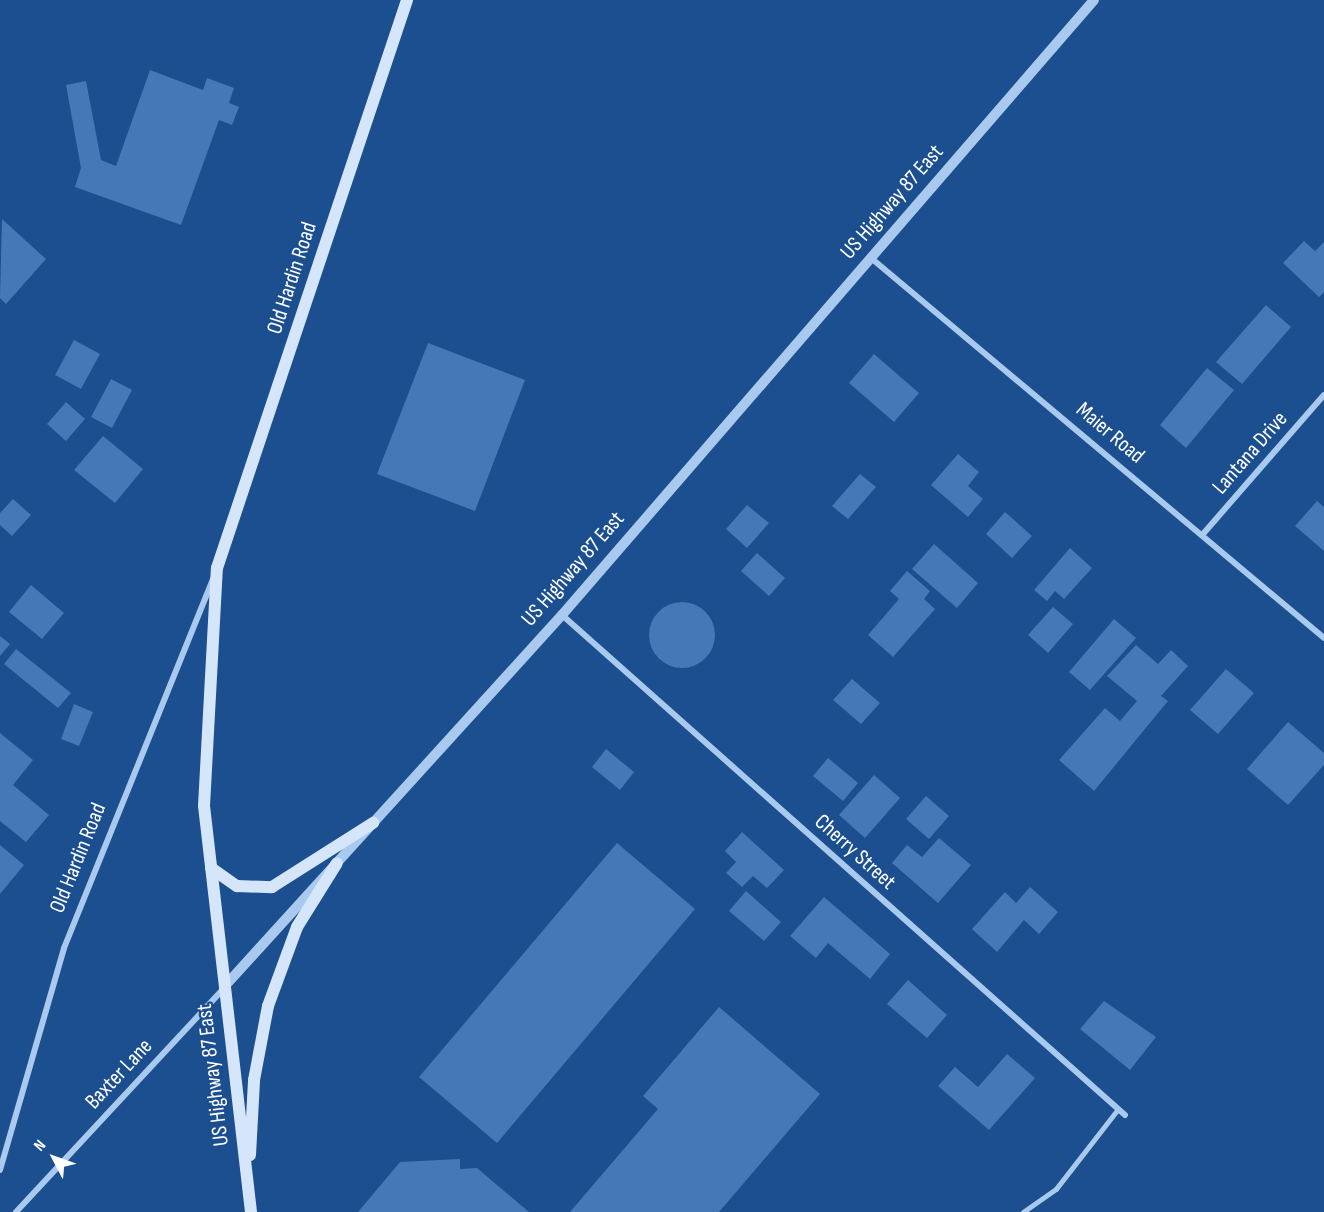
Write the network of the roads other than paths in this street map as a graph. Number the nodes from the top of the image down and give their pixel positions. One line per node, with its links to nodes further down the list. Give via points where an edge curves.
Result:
1 (407, 0): 6 (main road, Old Hardin Road)
2 (1094, 0): 3 (street, US Highway 87 East)
3 (871, 258): 5 (street, Maier Road); 7 (street, US Highway 87 East)
4 (1324, 395): 5 (street, Lantana Drive)
5 (1203, 534): 8 (street, Maier Road)
6 (217, 568): 11 (main road, Old Hardin Road, via 204,806); 15 (street, Old Hardin Road, via 64,948)
7 (562, 615): 9 (street, US Highway 87 East); 13 (street, Cherry Street)
8 (1324, 638)
9 (373, 824): 10 (street, US Highway 87 East); 11 (main road, via 272,886 237,886)
10 (337, 863): 12 (street, US Highway 87 East); 16 (main road, via 297,927 268,1006 254,1080)
11 (211, 868): 12 (main road, Old Hardin Road)
12 (225, 987): 16 (main road, US Highway 87 East); 17 (street, Baxter Lane)
13 (1118, 1109): 14 (street, Cherry Street); 19 (lane, via 1056,1189)
14 (1125, 1115)
15 (0, 1170)
16 (248, 1189): 18 (main road, US Highway 87 East)
17 (16, 1212)
18 (251, 1212)
19 (1023, 1212)

